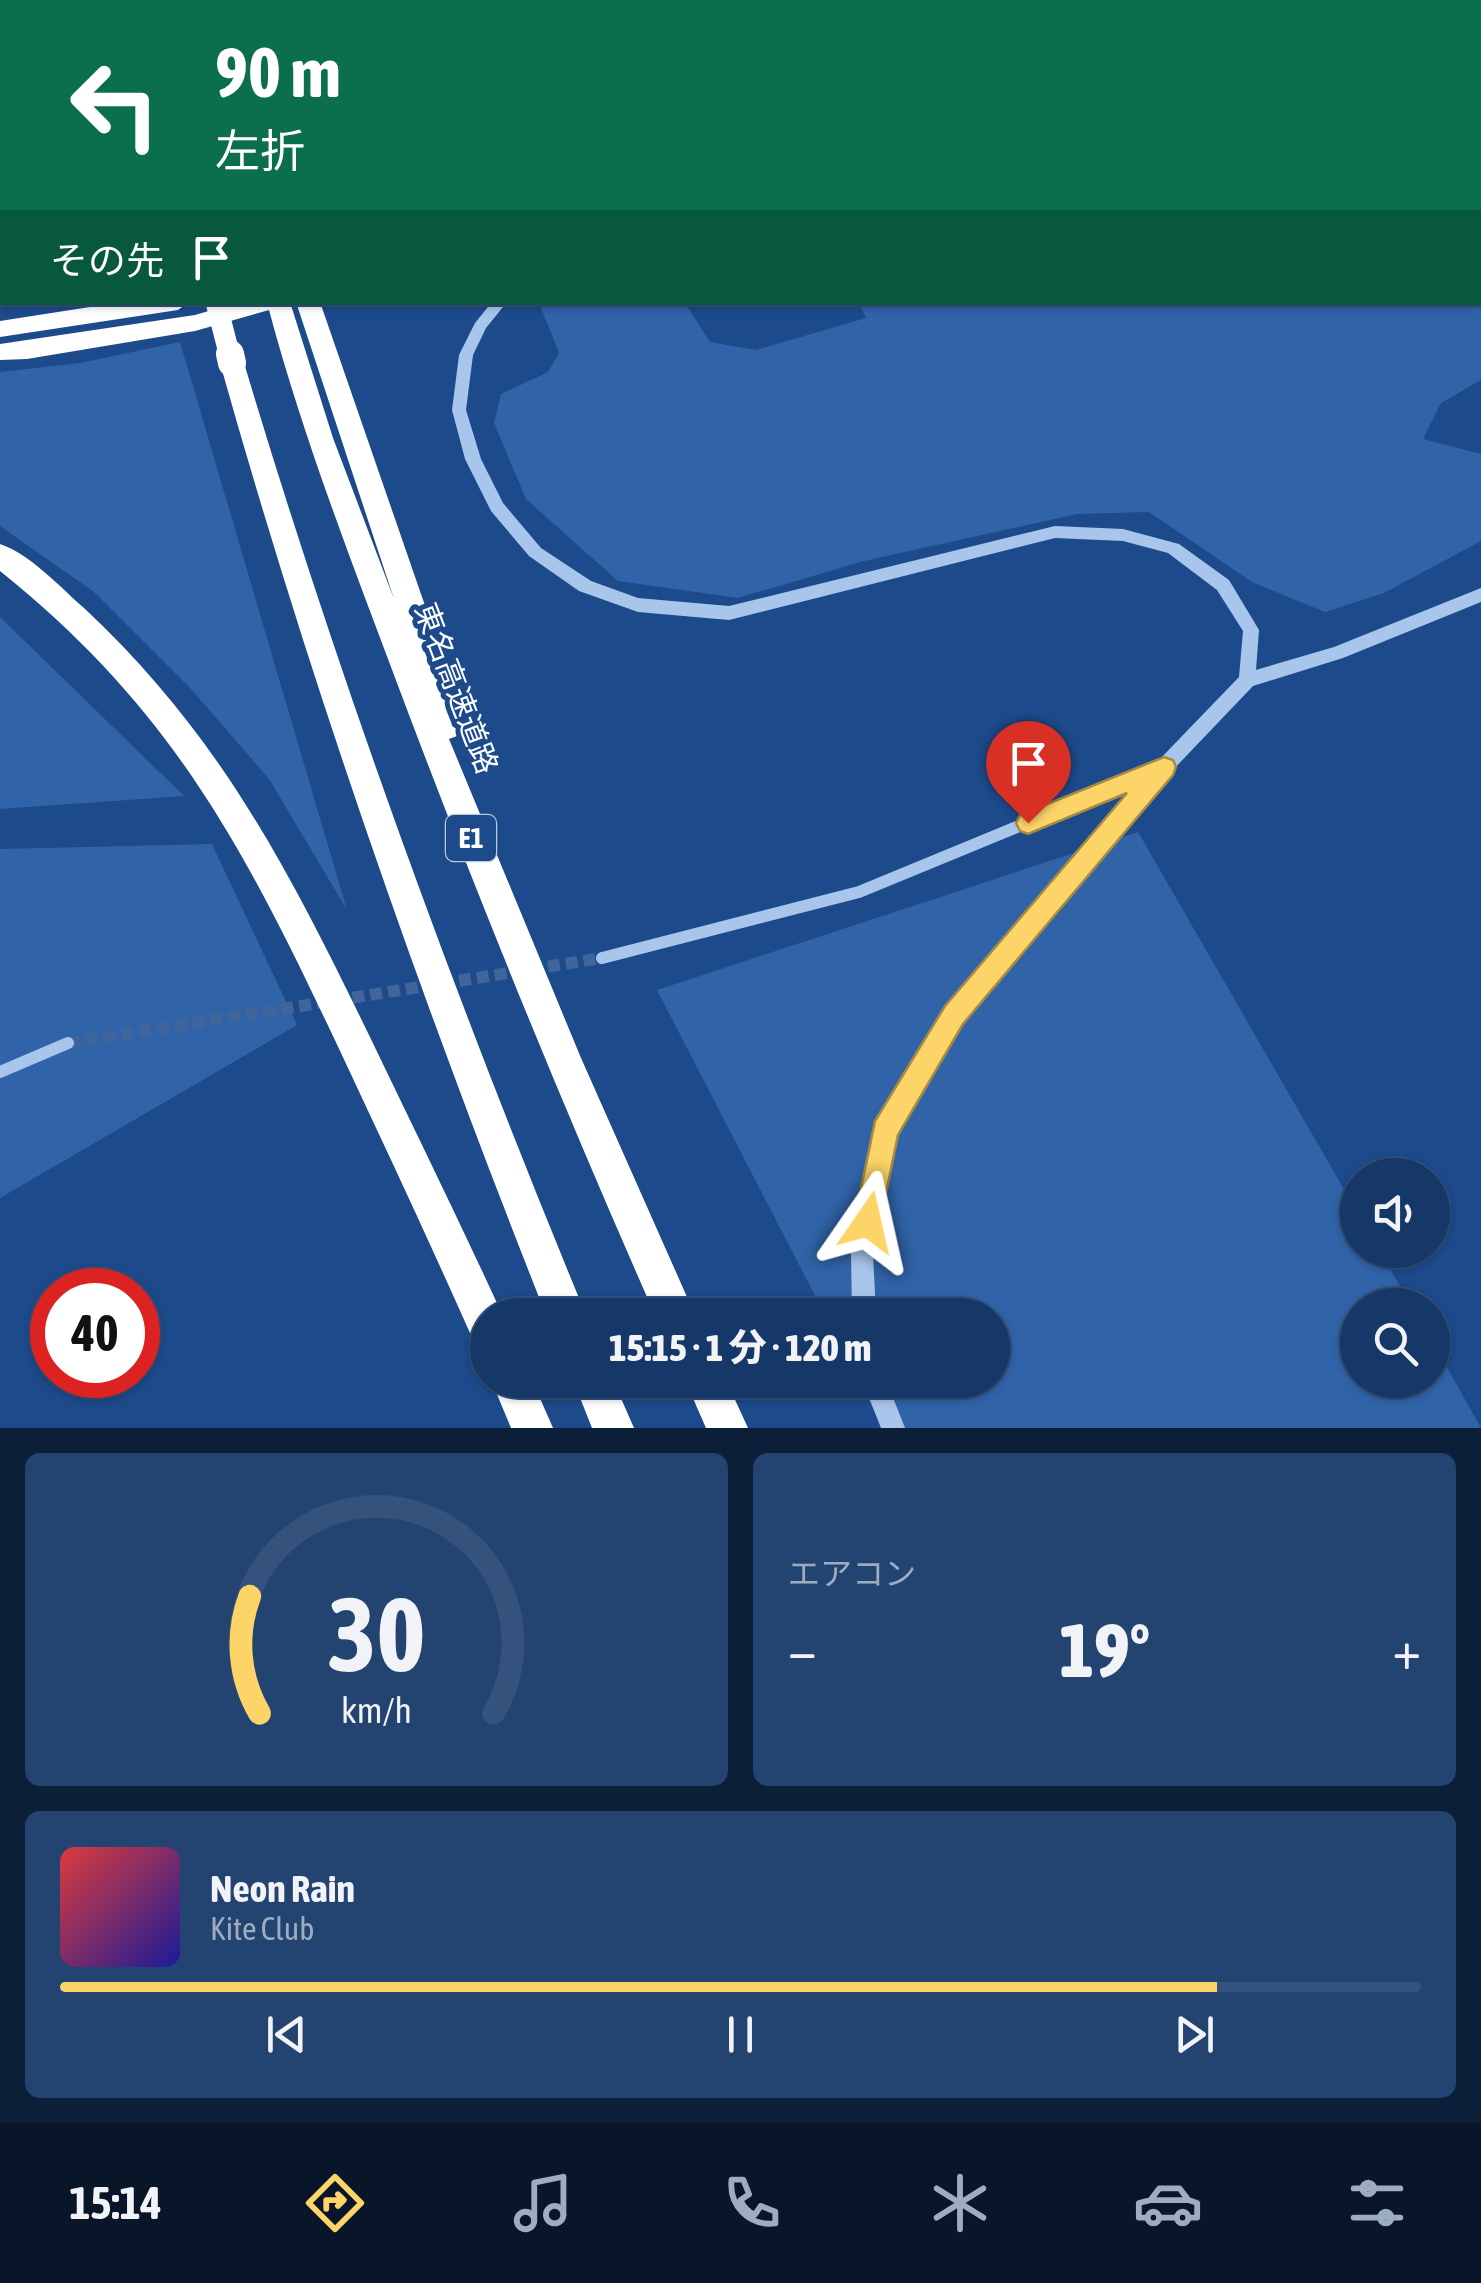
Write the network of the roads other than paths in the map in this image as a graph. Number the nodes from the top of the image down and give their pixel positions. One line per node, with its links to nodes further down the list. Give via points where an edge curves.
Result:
1 (158, 305): 7 (highway)
2 (217, 305): 18 (highway, bridge, via 336,707 475,1092)
3 (258, 305): 9 (highway, via 195,323)
4 (280, 305): 8 (highway, 東名高速道路 / E1)
5 (308, 305): 8 (highway)
6 (498, 305): 12 (street, via 466,356 459,410 473,459 498,507 535,552 585,586 638,605 729,613 1055,532 1123,535 1173,548 1223,585 1250,630)
7 (0, 329)
8 (305, 345): 19 (highway, 東名高速道路 / E1, via 470,836 590,1130)
9 (0, 352)
10 (0, 555): 17 (highway, via 54,596 126,669 235,810 319,970)
11 (1481, 595): 12 (street, via 1337,653)
12 (1248, 680): 13 (street)
13 (1164, 767): 14 (street, via 858,892); 20 (street, via 954,1015 885,1130 862,1253)
14 (602, 958)
15 (68, 1043): 16 (street)
16 (0, 1072)
17 (474, 1298)
18 (559, 1298)
19 (667, 1298)
20 (863, 1298)
21 (519, 1398): 25 (highway)
22 (600, 1398): 26 (highway)
23 (713, 1398): 27 (highway)
24 (881, 1398): 28 (street)
25 (532, 1428)
26 (613, 1428)
27 (727, 1428)
28 (892, 1428)

